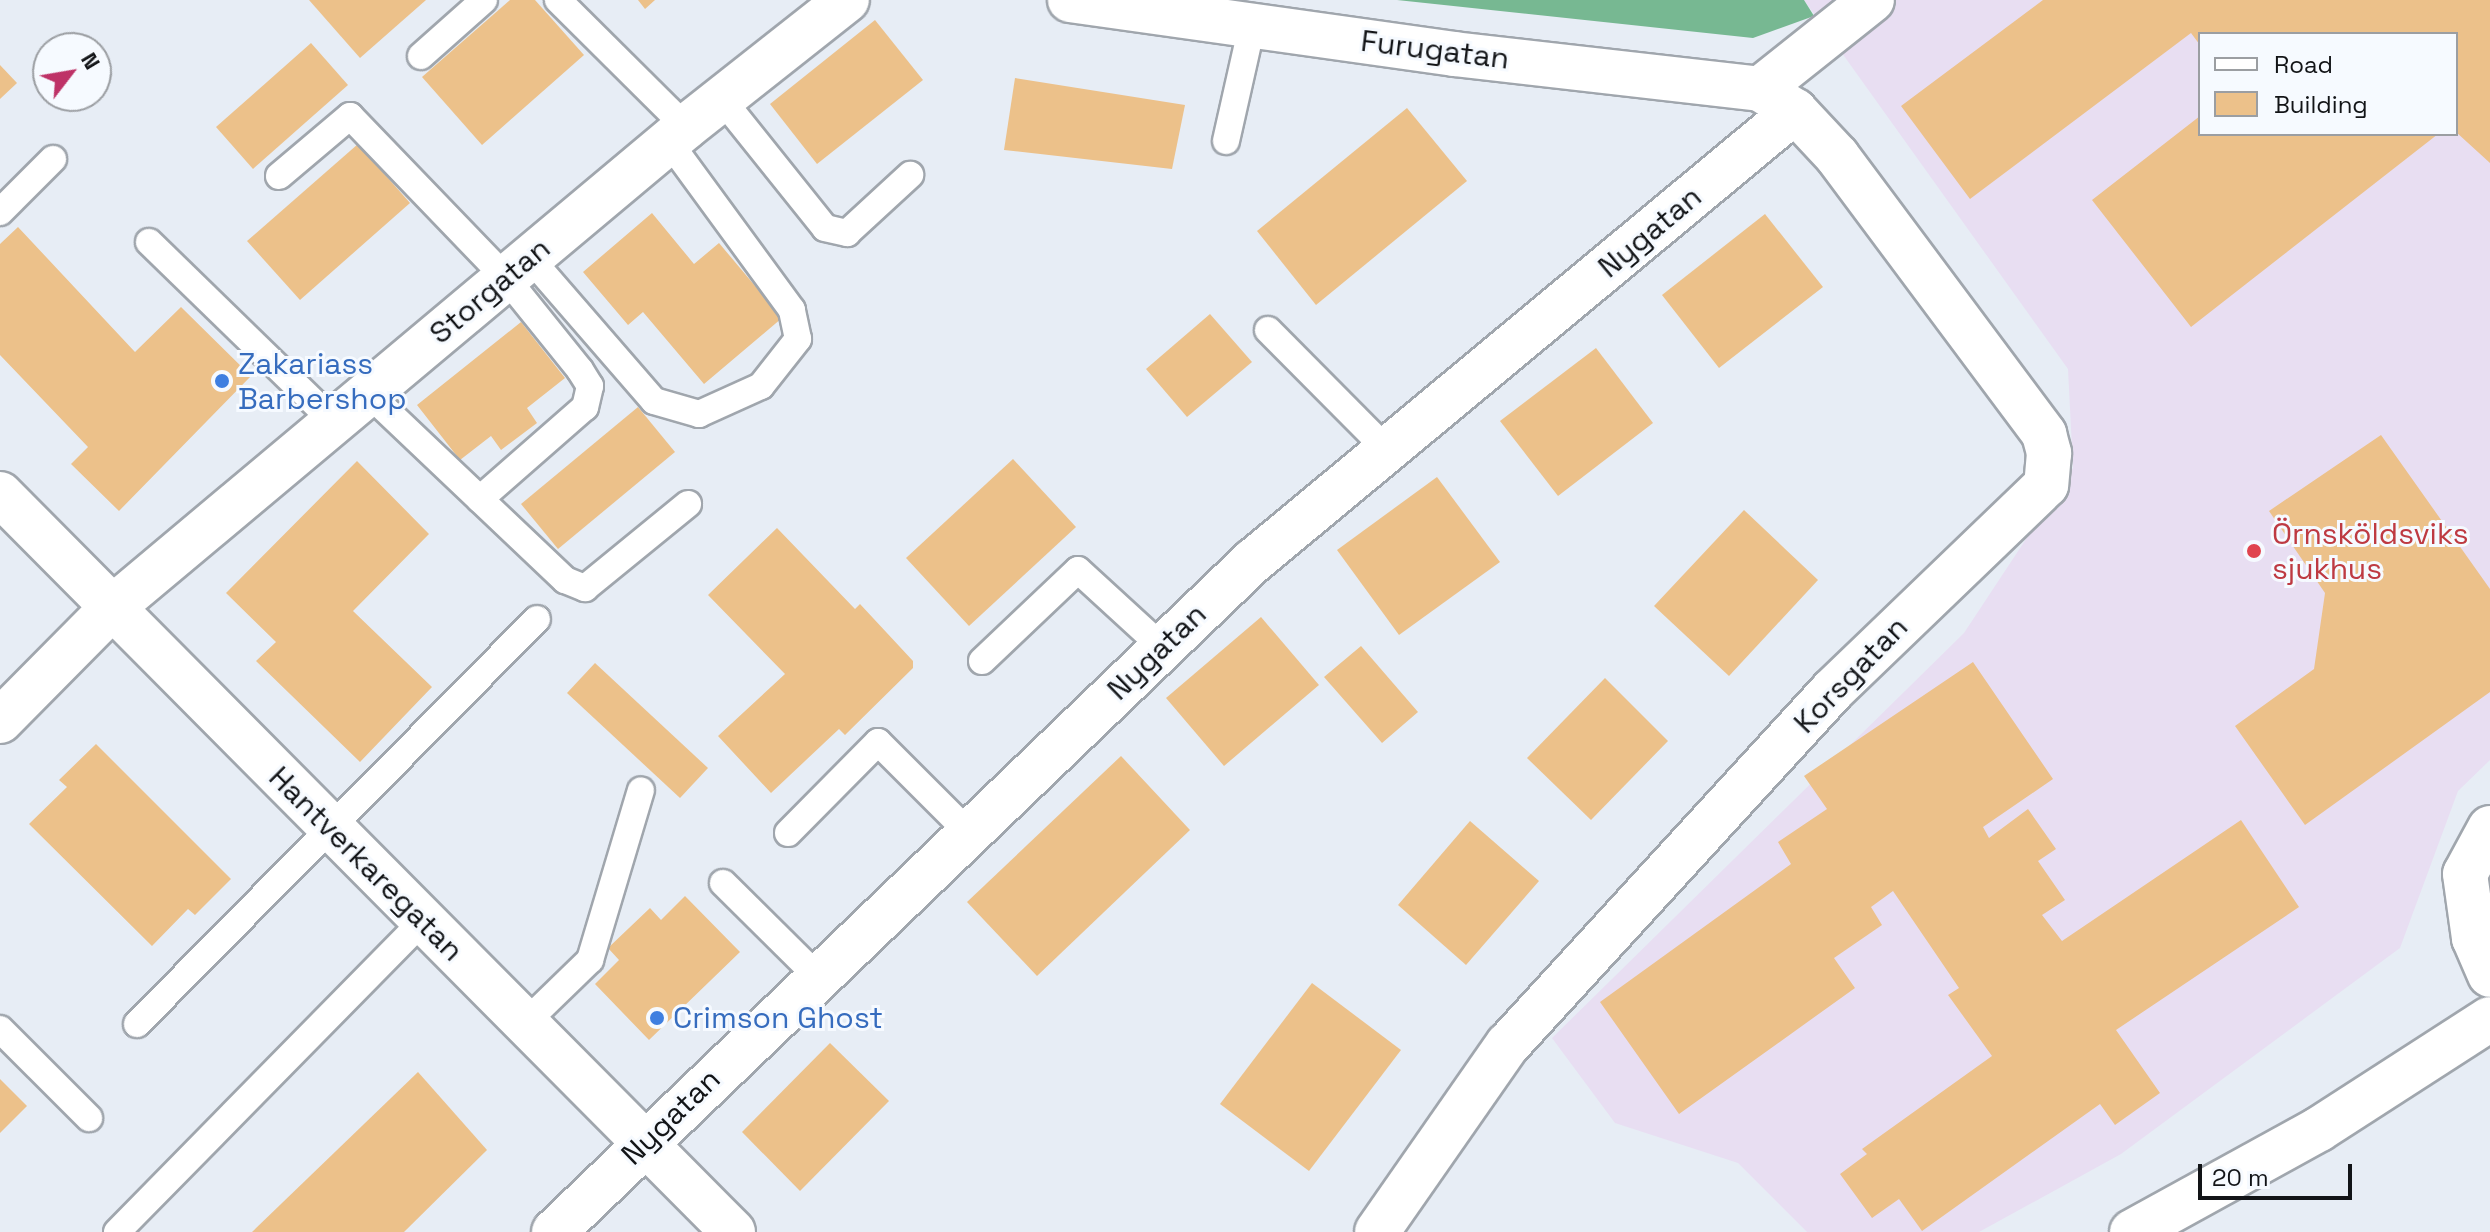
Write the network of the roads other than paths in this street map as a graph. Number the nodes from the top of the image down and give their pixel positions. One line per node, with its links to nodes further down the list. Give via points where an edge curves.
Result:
1 (484, 0): 7 (lane)
2 (558, 0): 10 (lane)
3 (847, 0): 8 (street, Storgatan)
4 (1070, 0): 6 (street, Furugatan)
5 (1872, 0): 9 (street, Nygatan)
6 (1252, 26): 9 (street, Furugatan); 11 (lane)
7 (421, 56)
8 (721, 98): 10 (street, Storgatan); 13 (lane, via 825,228 847,233)
9 (1777, 100): 21 (street, Nygatan); 48 (street, Korsgatan, via 1837,156 2044,434 2049,453 2046,485 1832,691 1508,1044)
10 (678, 134): 17 (street, Storgatan); 17 (lane, via 792,310 798,339 761,386 699,414 654,401)
11 (1226, 141)
12 (53, 159): 15 (lane)
13 (910, 175)
14 (279, 176): 17 (lane, via 350,116)
15 (0, 212)
16 (149, 242): 20 (lane)
17 (518, 268): 19 (street, Storgatan); 22 (lane, via 590,386 585,407)
18 (1268, 330): 21 (lane)
19 (368, 393): 20 (street, Storgatan); 22 (lane)
20 (333, 421): 25 (street, Storgatan)
21 (1387, 450): 27 (street, Nygatan, via 1252,562)
22 (480, 499): 24 (lane, via 565,580 585,588)
23 (3, 501): 25 (street, Hantverkaregatan)
24 (688, 504)
25 (113, 607): 29 (street, Storgatan); 32 (street, Hantverkaregatan)
26 (537, 619): 32 (lane)
27 (1162, 647): 28 (lane, via 1078,570); 33 (street, Nygatan)
28 (982, 661)
29 (0, 721)
30 (641, 790): 41 (lane, via 590,960)
31 (2490, 828): 37 (street, via 2465,874 2474,938)
32 (333, 831): 36 (street, Hantverkaregatan); 40 (lane)
33 (968, 832): 34 (lane, via 878,742); 38 (street, Nygatan)
34 (788, 833)
35 (723, 883): 38 (lane)
36 (423, 921): 41 (street, Hantverkaregatan); 45 (lane)
37 (2490, 975)
38 (817, 976): 44 (street, Nygatan)
39 (2490, 1019): 49 (street, via 2319,1129)
40 (137, 1024)
41 (524, 1024): 44 (street, Hantverkaregatan)
42 (0, 1029): 43 (lane)
43 (89, 1118)
44 (643, 1144): 46 (street, Nygatan); 47 (street, Hantverkaregatan)
45 (117, 1232)
46 (554, 1232)
47 (733, 1232)
48 (1377, 1232)
49 (2132, 1232)

